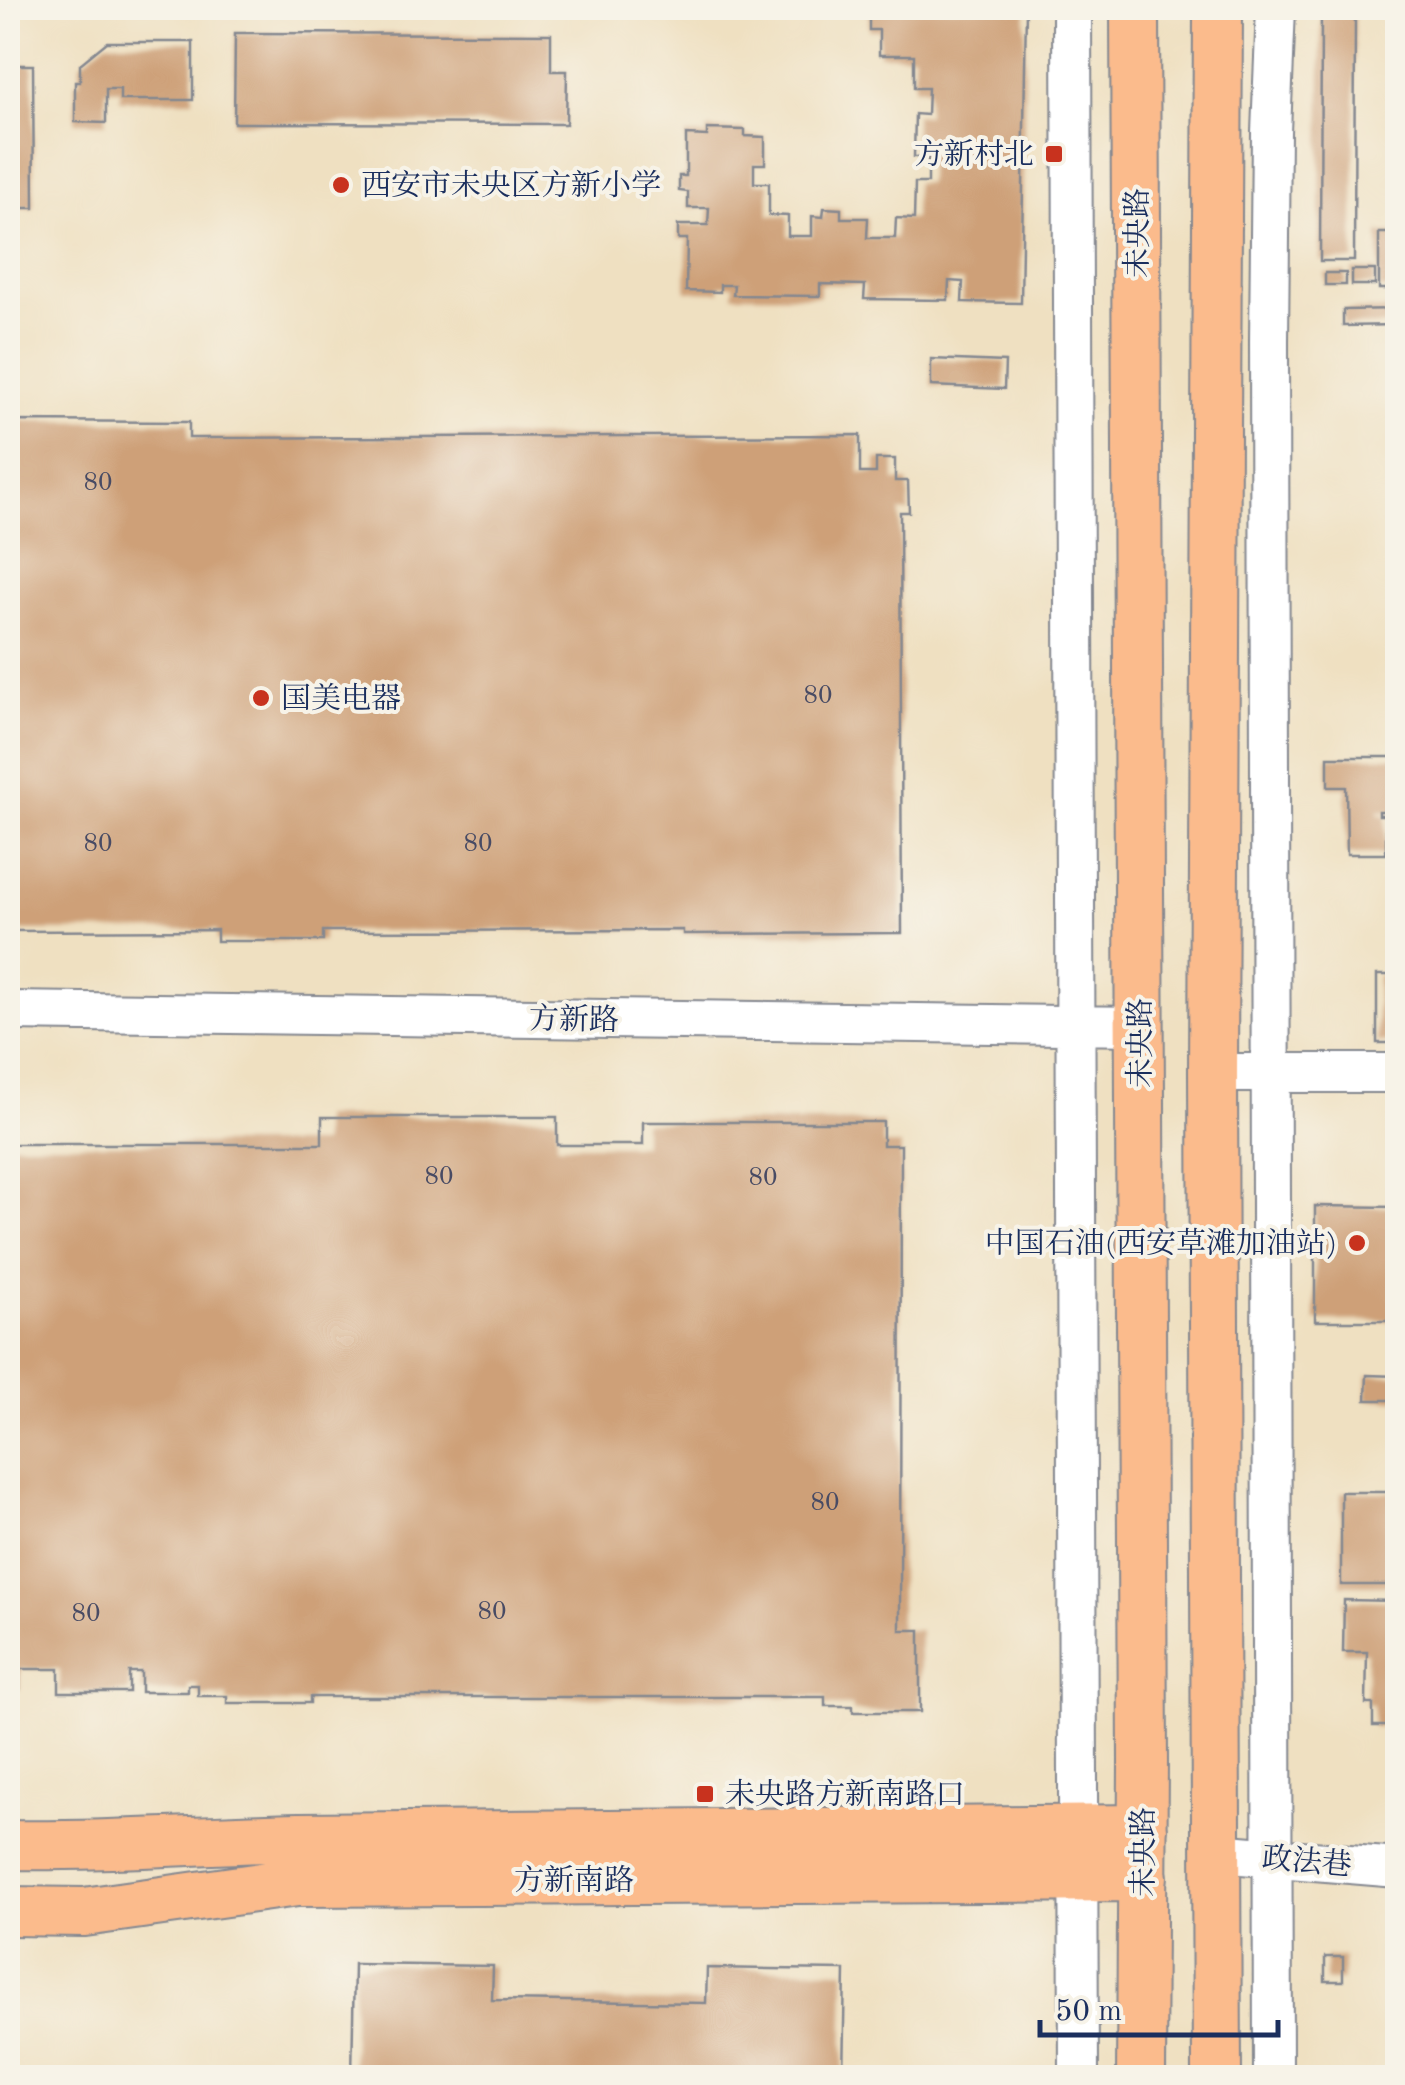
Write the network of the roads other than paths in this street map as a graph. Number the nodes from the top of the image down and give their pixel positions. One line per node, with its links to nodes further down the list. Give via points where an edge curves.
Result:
1 (1072, 8): 6 (street)
2 (1136, 8): 7 (main road, 未央路)
3 (1218, 8): 8 (main road)
4 (1276, 8): 9 (street, via 1269,341)
5 (8, 1011): 6 (street, 方新路)
6 (1076, 1026): 7 (street, 方新路); 12 (street)
7 (1141, 1026): 11 (main road, 未央路)
8 (1213, 1073): 9 (street); 14 (main road)
9 (1272, 1073): 10 (street); 15 (street)
10 (1398, 1073)
11 (1143, 1829): 12 (main road, 方新南路); 18 (main road, 未央路)
12 (1080, 1830): 13 (main road, 方新南路); 17 (street)
13 (8, 1845)
14 (1217, 1853): 15 (street, 政法巷); 22 (main road)
15 (1272, 1858): 16 (street, 政法巷); 23 (street)
16 (1398, 1868)
17 (1080, 1878): 18 (main road, 方新南路); 19 (main road, 方新南路, via 297,1882 84,1912); 20 (street)
18 (1143, 1878): 21 (main road, 未央路)
19 (8, 1911)
20 (1080, 2078)
21 (1141, 2078)
22 (1217, 2078)
23 (1273, 2078)

